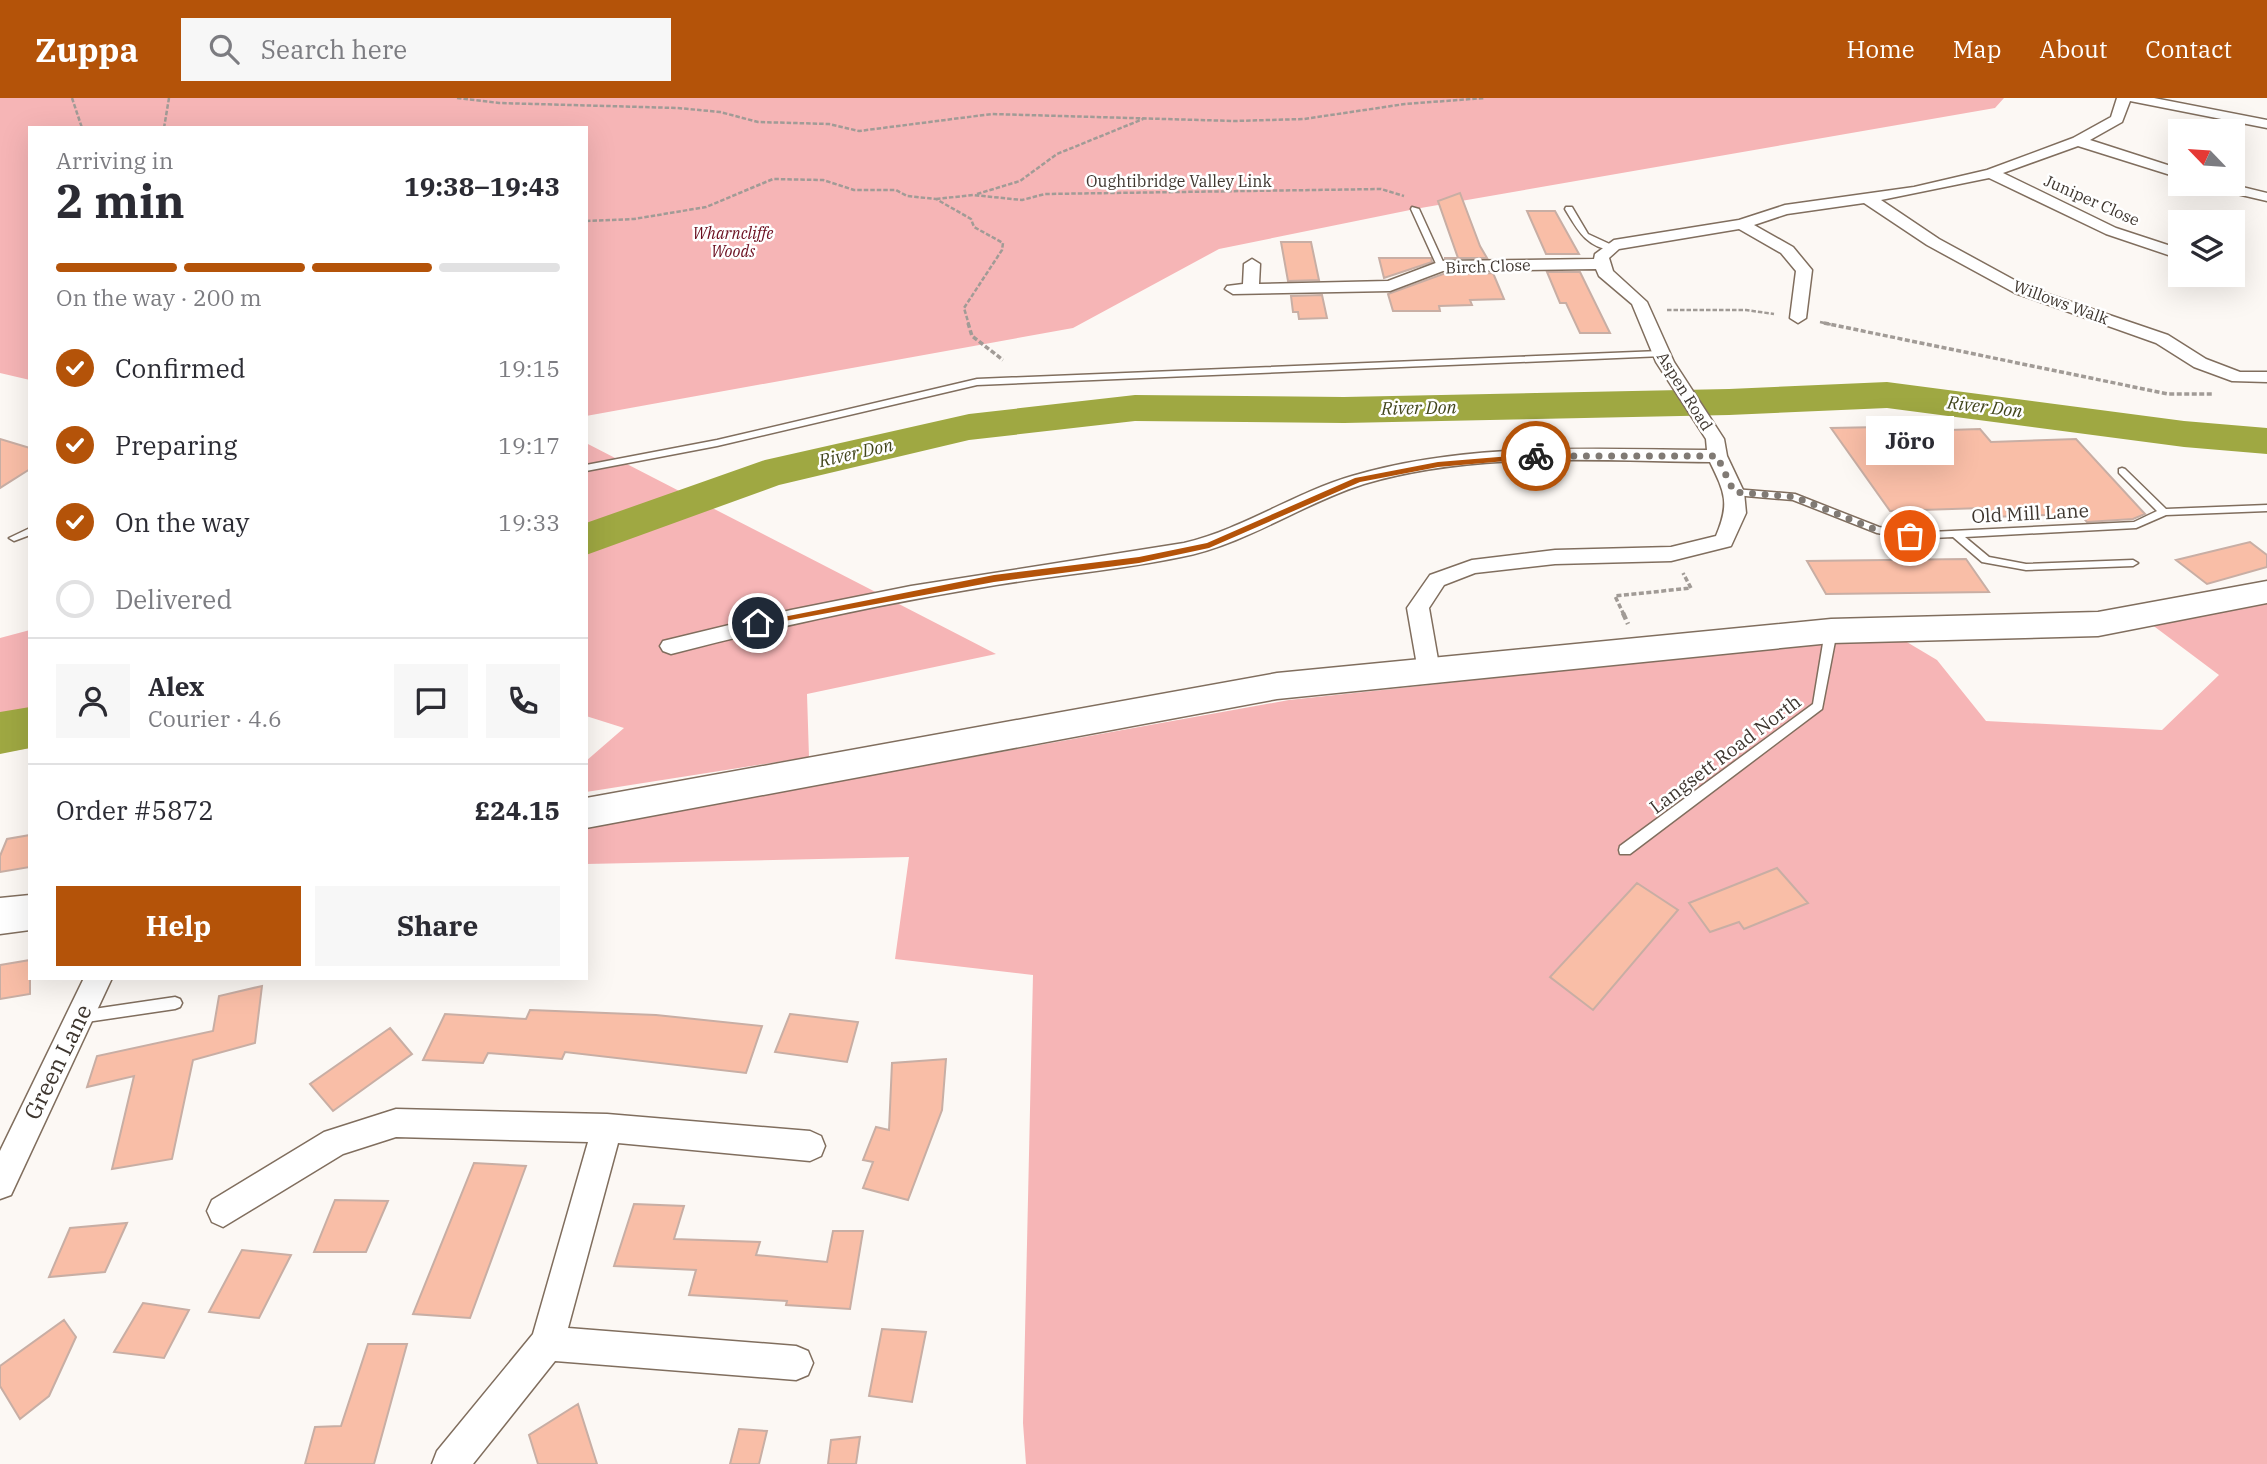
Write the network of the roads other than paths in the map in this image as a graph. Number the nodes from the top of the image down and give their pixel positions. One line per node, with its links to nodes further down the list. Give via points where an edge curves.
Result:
1 (2124, 98): 4 (street, via 2117,119)
2 (2134, 98): 3 (street, via 2215,110)
3 (2267, 124)
4 (2078, 141): 5 (street); 6 (street)
5 (2168, 170)
6 (1992, 173): 9 (street); 13 (street, Juniper Close, via 2111,231)
7 (2245, 192): 8 (street)
8 (2267, 197)
9 (1867, 198): 12 (street, via 1784,210); 21 (street, Willows Walk, via 1933,242 2021,290 2162,339 2200,363 2238,377)
10 (1415, 209): 16 (lane)
11 (1569, 209): 14 (lane, via 1585,236)
12 (1741, 223): 14 (street, via 1634,240); 19 (street, via 1787,250 1804,270)
13 (2168, 250)
14 (1607, 256): 16 (street, Birch Close); 20 (street, Aspen Road, via 1605,273 1639,302)
15 (1252, 264): 17 (street)
16 (1441, 266): 17 (street, Birch Close, via 1390,286)
17 (1251, 288): 18 (street, Birch Close)
18 (1233, 289)
19 (1798, 318)
20 (1663, 358): 22 (street, Aspen Road); 23 (lane, via 978,382 717,443)
21 (2267, 377)
22 (1716, 448): 25 (street, Aspen Road); 34 (street, via 1515,456 1358,480 1209,545 1139,560 968,583 758,623)
23 (588, 468)
24 (2122, 471): 27 (lane)
25 (1734, 492): 29 (lane, Old Mill Lane, via 1795,497 1877,530 1910,536); 35 (street, via 1736,513 1724,541 1671,554 1555,557 1472,567 1437,580 1418,608)
26 (2267, 509): 27 (lane, Old Mill Lane)
27 (2164, 512): 29 (lane, Old Mill Lane, via 2136,525)
28 (28, 532): 30 (lane)
29 (1956, 534): 31 (lane, via 1986,560 2026,567)
30 (14, 537)
31 (2133, 563)
32 (2267, 592): 33 (main road, via 2098,624)
33 (1831, 631): 35 (main road); 37 (lane, Langsett Road North, via 1818,706)
34 (671, 646)
35 (1429, 671): 36 (main road, via 1278,685)
36 (588, 813)
37 (1625, 850)
38 (28, 912): 39 (main road)
39 (0, 916)
40 (98, 980): 42 (street, Green Lane)
41 (175, 1003): 42 (lane)
42 (80, 1017): 45 (street, Green Lane)
43 (607, 1128): 44 (street); 46 (street, via 396,1123 335,1142); 47 (street)
44 (810, 1146)
45 (0, 1184)
46 (223, 1211)
47 (547, 1343): 48 (street); 49 (street)
48 (796, 1363)
49 (450, 1464)

